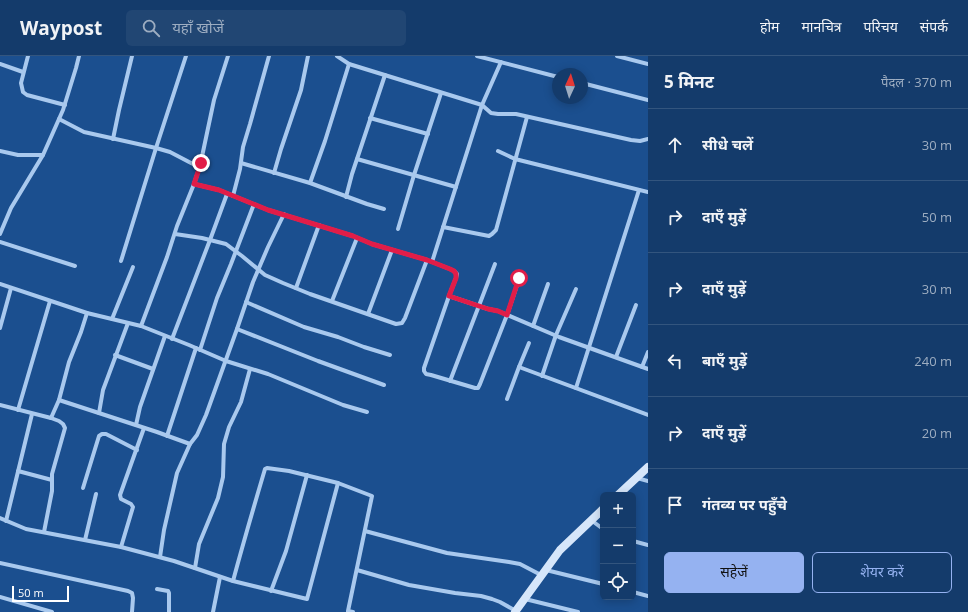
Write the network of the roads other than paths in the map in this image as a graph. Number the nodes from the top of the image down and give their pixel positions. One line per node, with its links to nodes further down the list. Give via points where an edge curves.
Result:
1 (28, 56): 15 (street)
2 (79, 56): 21 (street)
3 (132, 56): 27 (street)
4 (186, 56): 29 (street)
5 (228, 56): 36 (street, via 214,100)
6 (269, 56): 35 (street, via 243,147)
7 (308, 56): 37 (street, via 301,90)
8 (337, 56): 13 (street)
9 (477, 56): 11 (street)
10 (617, 56): 14 (street)
11 (501, 62): 17 (street); 22 (street)
12 (0, 64): 15 (street)
13 (348, 64): 16 (street); 39 (street)
14 (648, 64)
15 (23, 72): 21 (street, via 23,92)
16 (385, 75): 19 (street); 24 (street)
17 (552, 75)
18 (588, 85): 20 (street)
19 (441, 93): 22 (street); 26 (street)
20 (648, 100)
21 (65, 105): 25 (street)
22 (482, 105): 23 (street, via 492,113); 41 (street)
23 (527, 117): 28 (street, via 631,140); 33 (street)
24 (370, 118): 26 (street); 34 (street)
25 (59, 119): 27 (street, via 84,132); 32 (street)
26 (428, 134): 38 (street)
27 (113, 139): 29 (street)
28 (648, 139)
29 (156, 148): 36 (street); 61 (street)
30 (0, 151): 32 (street, via 18,155)
31 (498, 151): 33 (street)
32 (43, 155): 53 (street, via 11,208)
33 (515, 159): 42 (street); 51 (street, via 496,230 492,234 484,236)
34 (357, 160): 38 (street); 46 (street)
35 (241, 163): 37 (street); 45 (street)
36 (200, 166): 40 (street)
37 (274, 173): 39 (street)
38 (414, 175): 41 (street); 52 (street)
39 (310, 183): 46 (street)
40 (194, 184): 44 (street); 54 (street)
41 (456, 187): 51 (street)
42 (639, 190): 43 (street); 92 (street)
43 (648, 192)
44 (227, 194): 45 (street); 56 (street)
45 (234, 196): 47 (street)
46 (346, 196): 48 (street)
47 (254, 204): 49 (street); 59 (street)
48 (384, 209)
49 (284, 214): 50 (street); 66 (street)
50 (319, 225): 55 (street); 71 (street)
51 (443, 227): 62 (street)
52 (398, 229)
53 (0, 234)
54 (175, 234): 56 (street); 84 (street)
55 (357, 238): 58 (street); 75 (street)
56 (210, 240): 59 (street, via 226,244); 90 (street)
57 (0, 242): 64 (street)
58 (392, 250): 60 (street); 80 (street)
59 (236, 251): 66 (street); 93 (street)
60 (427, 260): 62 (street); 80 (street, via 402,322 396,324)
61 (120, 262)
62 (432, 262): 73 (street, via 456,274)
63 (495, 264): 78 (street)
64 (75, 266)
65 (133, 267): 82 (street)
66 (258, 269): 71 (street, via 265,275); 76 (street)
67 (519, 278): 81 (street)
68 (0, 284): 70 (street)
69 (548, 284): 85 (street)
70 (11, 288): 74 (street); 86 (street)
71 (296, 288): 75 (street)
72 (576, 288): 88 (street)
73 (449, 296): 78 (street); 105 (street, via 424,371 426,374)
74 (50, 301): 79 (street); 111 (street)
75 (332, 301): 80 (street)
76 (246, 302): 87 (street); 95 (street, via 304,327)
77 (636, 305): 97 (street)
78 (478, 306): 81 (street); 105 (street)
79 (86, 313): 82 (street); 109 (street)
80 (368, 314)
81 (507, 315): 85 (street); 105 (street, via 478,388)
82 (112, 319): 83 (street)
83 (128, 323): 84 (street); 96 (street)
84 (141, 326): 89 (street)
85 (533, 326): 88 (street)
86 (0, 328)
87 (237, 329): 98 (street); 106 (street)
88 (556, 335): 92 (street); 104 (street)
89 (165, 336): 90 (street); 101 (street)
90 (172, 339): 93 (street)
91 (529, 343): 99 (street)
92 (589, 348): 97 (street); 107 (street)
93 (198, 349): 98 (street); 119 (street)
94 (648, 352): 100 (street)
95 (390, 355)
96 (115, 356): 101 (street); 113 (street)
97 (616, 357): 100 (street)
98 (226, 361): 102 (street); 120 (street, via 206,415)
99 (519, 367): 104 (street); 108 (street)
100 (642, 367): 103 (street)
101 (153, 369): 117 (street)
102 (250, 369): 112 (street); 145 (street, via 224,444 223,477 218,498 199,544)
103 (648, 369)
104 (542, 376): 107 (street)
105 (450, 381)
106 (384, 385)
107 (576, 388): 115 (street)
108 (507, 399)
109 (59, 400): 113 (street); 116 (street)
110 (0, 405): 111 (street)
111 (18, 410): 114 (street)
112 (367, 412)
113 (99, 413): 117 (street)
114 (32, 414): 116 (street); 123 (street)
115 (648, 414)
116 (51, 418): 126 (street, via 64,424 65,428)
117 (136, 425): 118 (street)
118 (144, 428): 119 (street); 121 (street)
119 (167, 436): 120 (street)
120 (190, 444): 143 (street, via 177,473)
121 (137, 450): 129 (street, via 106,434 99,436); 142 (street, via 120,495 121,499 133,507)
122 (648, 467): 125 (street)
123 (18, 471): 126 (street); 135 (street)
124 (307, 475): 128 (street); 149 (street, via 289,470 265,469); 152 (street, via 286,551)
125 (636, 478): 127 (street); 130 (street)
126 (52, 480): 138 (street)
127 (648, 481)
128 (338, 482): 137 (street, via 372,496); 152 (street, via 306,599)
129 (83, 488)
130 (621, 492)
131 (96, 494): 139 (street)
132 (600, 512): 134 (street)
133 (0, 518): 135 (street)
134 (591, 520): 136 (street); 147 (street, via 560,550)
135 (6, 521): 138 (street)
136 (602, 528)
137 (365, 531): 146 (street); 147 (street, via 447,553 520,564)
138 (44, 532): 139 (street)
139 (85, 540): 142 (street)
140 (636, 542): 141 (street)
141 (648, 545)
142 (121, 548): 143 (street)
143 (160, 557): 145 (street)
144 (0, 563): 158 (street, via 128,591 132,593 133,598)
145 (195, 568): 148 (street)
146 (357, 570): 161 (street, via 348,611); 162 (street, via 409,585 481,596 500,602)
147 (543, 572): 150 (street); 156 (street)
148 (220, 577): 149 (street); 160 (street)
149 (233, 581): 152 (street)
150 (600, 583)
151 (157, 589): 159 (street, via 169,593)
152 (271, 591)
153 (636, 593): 154 (street)
154 (648, 596)
155 (0, 597): 157 (street)
156 (524, 599): 162 (street); 163 (street)
157 (52, 612)
158 (132, 612)
159 (169, 612)
160 (213, 612)
161 (353, 612)
162 (515, 612)
163 (578, 612)

